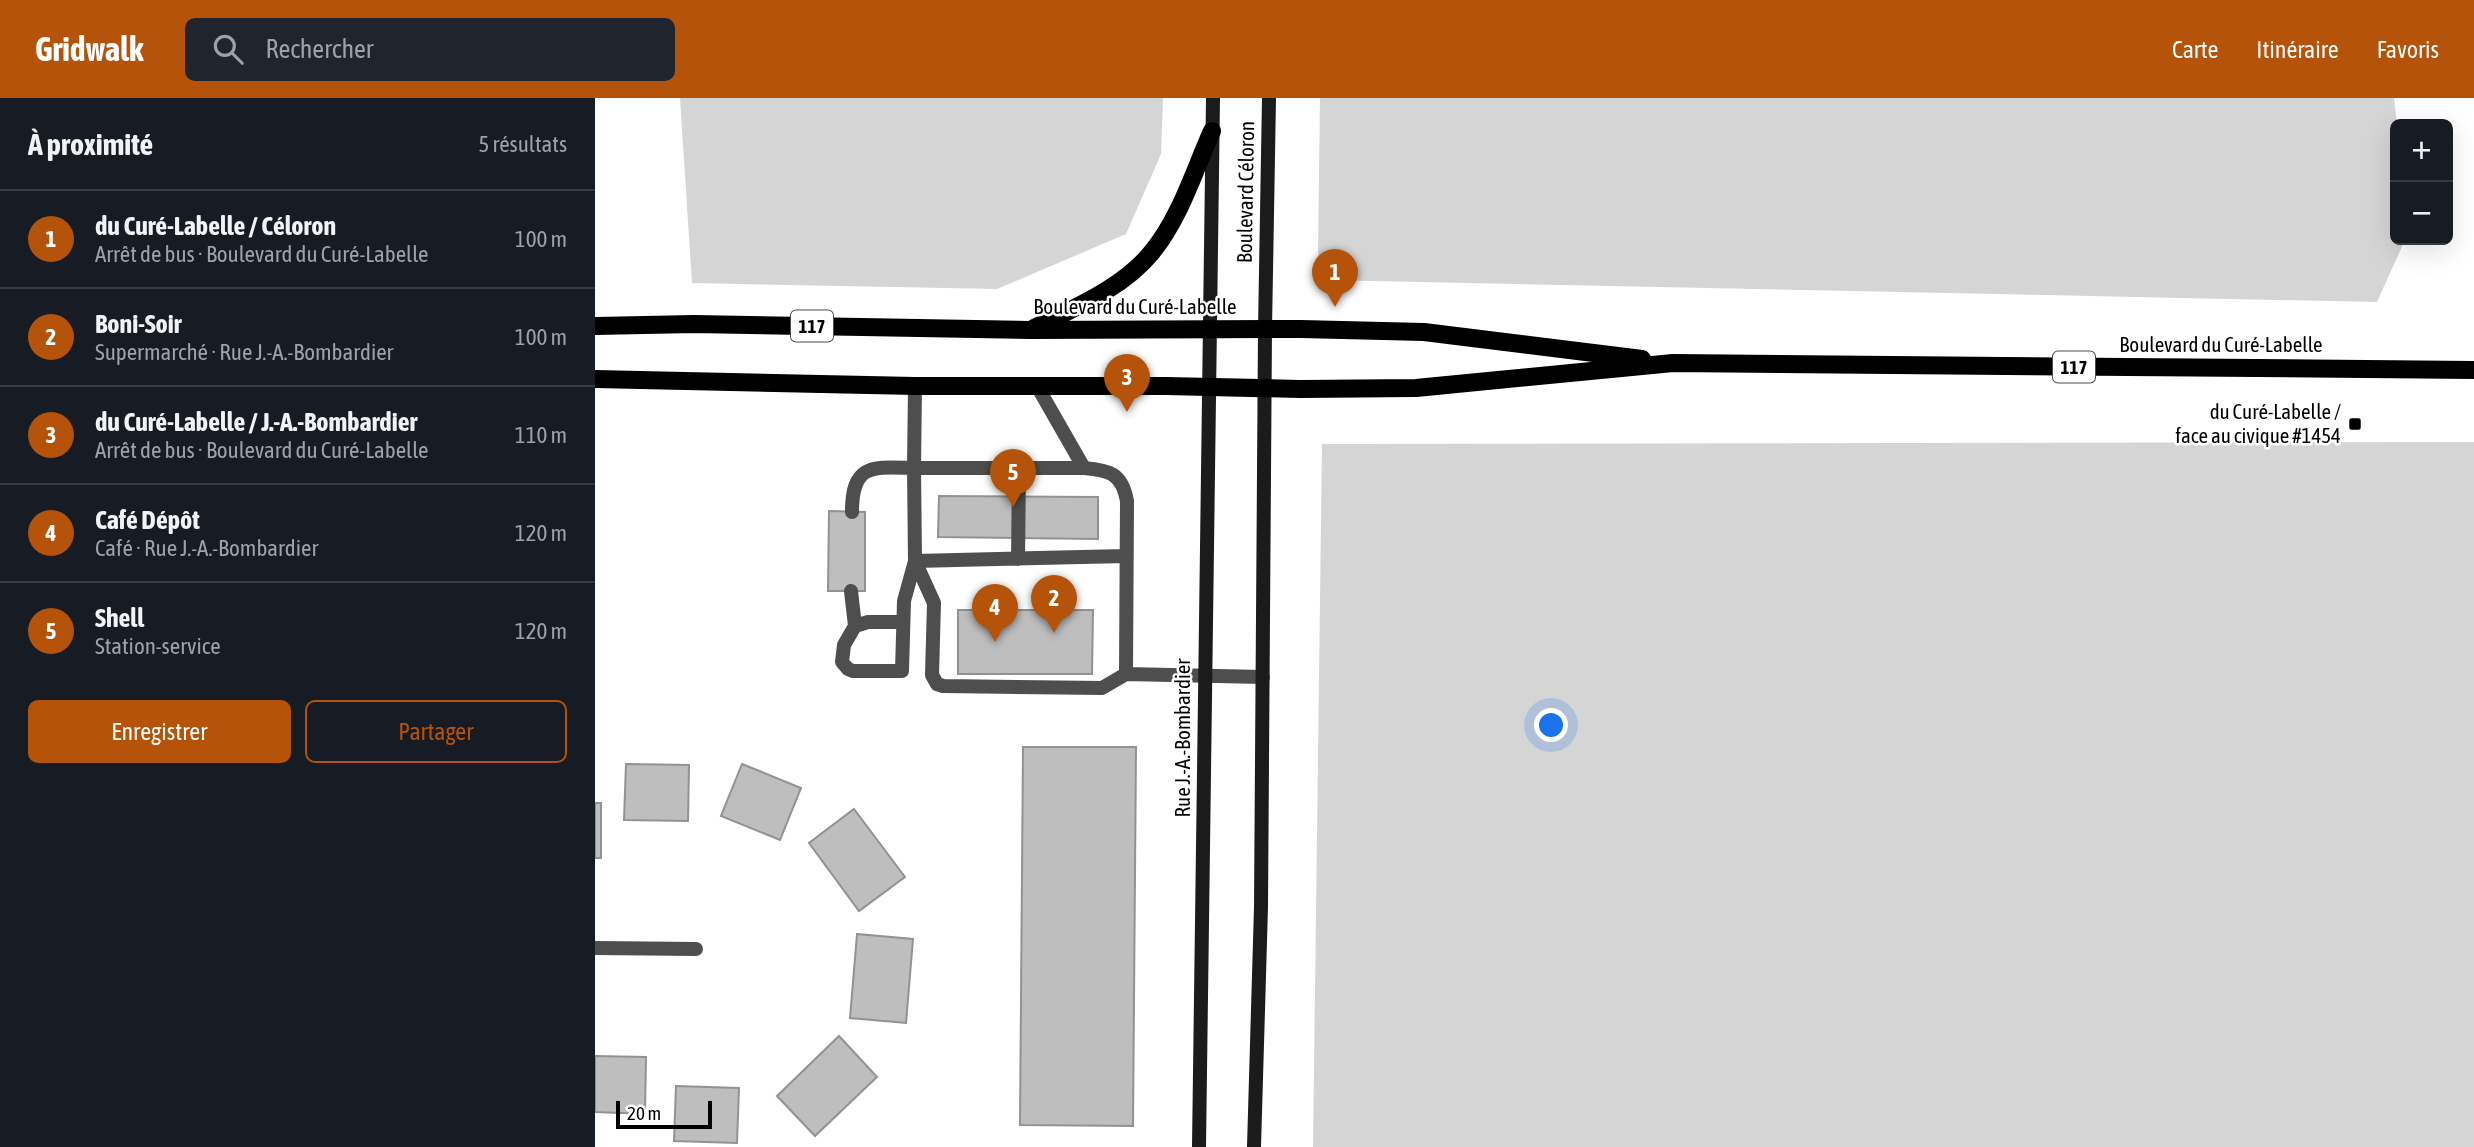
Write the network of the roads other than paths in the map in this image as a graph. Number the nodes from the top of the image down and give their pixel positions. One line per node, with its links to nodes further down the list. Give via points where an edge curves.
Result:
1 (1213, 98): 3 (street, Boulevard Céloron)
2 (1269, 98): 6 (street, Boulevard Céloron)
3 (1212, 131): 5 (street, Boulevard Céloron); 7 (main road, via 1176,213 1151,254 1096,296)
4 (595, 326): 7 (main road, Boulevard du Curé-Labelle / 117)
5 (1209, 329): 6 (main road, Boulevard du Curé-Labelle / 117); 7 (main road, Boulevard du Curé-Labelle / 117); 13 (street, Rue J.-A.-Bombardier)
6 (1265, 329): 8 (main road, Boulevard du Curé-Labelle / 117, via 1424,332); 14 (street)
7 (1030, 330)
8 (1673, 363): 9 (main road, Boulevard du Curé-Labelle / 117); 14 (main road, Boulevard du Curé-Labelle / 117, via 1416,388)
9 (2474, 370)
10 (595, 379): 11 (main road, Boulevard du Curé-Labelle / 117)
11 (915, 386): 12 (main road, Boulevard du Curé-Labelle / 117); 15 (street)
12 (1037, 386): 13 (main road, Boulevard du Curé-Labelle / 117); 17 (street)
13 (1208, 387): 14 (main road, Boulevard du Curé-Labelle / 117); 26 (street, Rue J.-A.-Bombardier)
14 (1266, 388): 27 (street)
15 (914, 468): 16 (street); 18 (street, via 883,467 864,473 853,487); 21 (street)
16 (1019, 468): 17 (street); 20 (street)
17 (1084, 468): 19 (street, via 1117,476 1125,488)
18 (852, 512)
19 (1126, 556): 20 (street); 25 (street)
20 (1018, 559): 21 (street)
21 (915, 561): 23 (street); 25 (street, via 934,603 932,675 937,684 1102,688)
22 (851, 591): 24 (street)
23 (903, 622): 24 (street); 24 (street, via 902,671 848,669 842,655)
24 (855, 626)
25 (1126, 674): 26 (street)
26 (1205, 675): 27 (street); 30 (street, Rue J.-A.-Bombardier)
27 (1263, 677): 31 (street)
28 (595, 948): 29 (street)
29 (696, 949)
30 (1199, 1147)
31 (1254, 1147)

